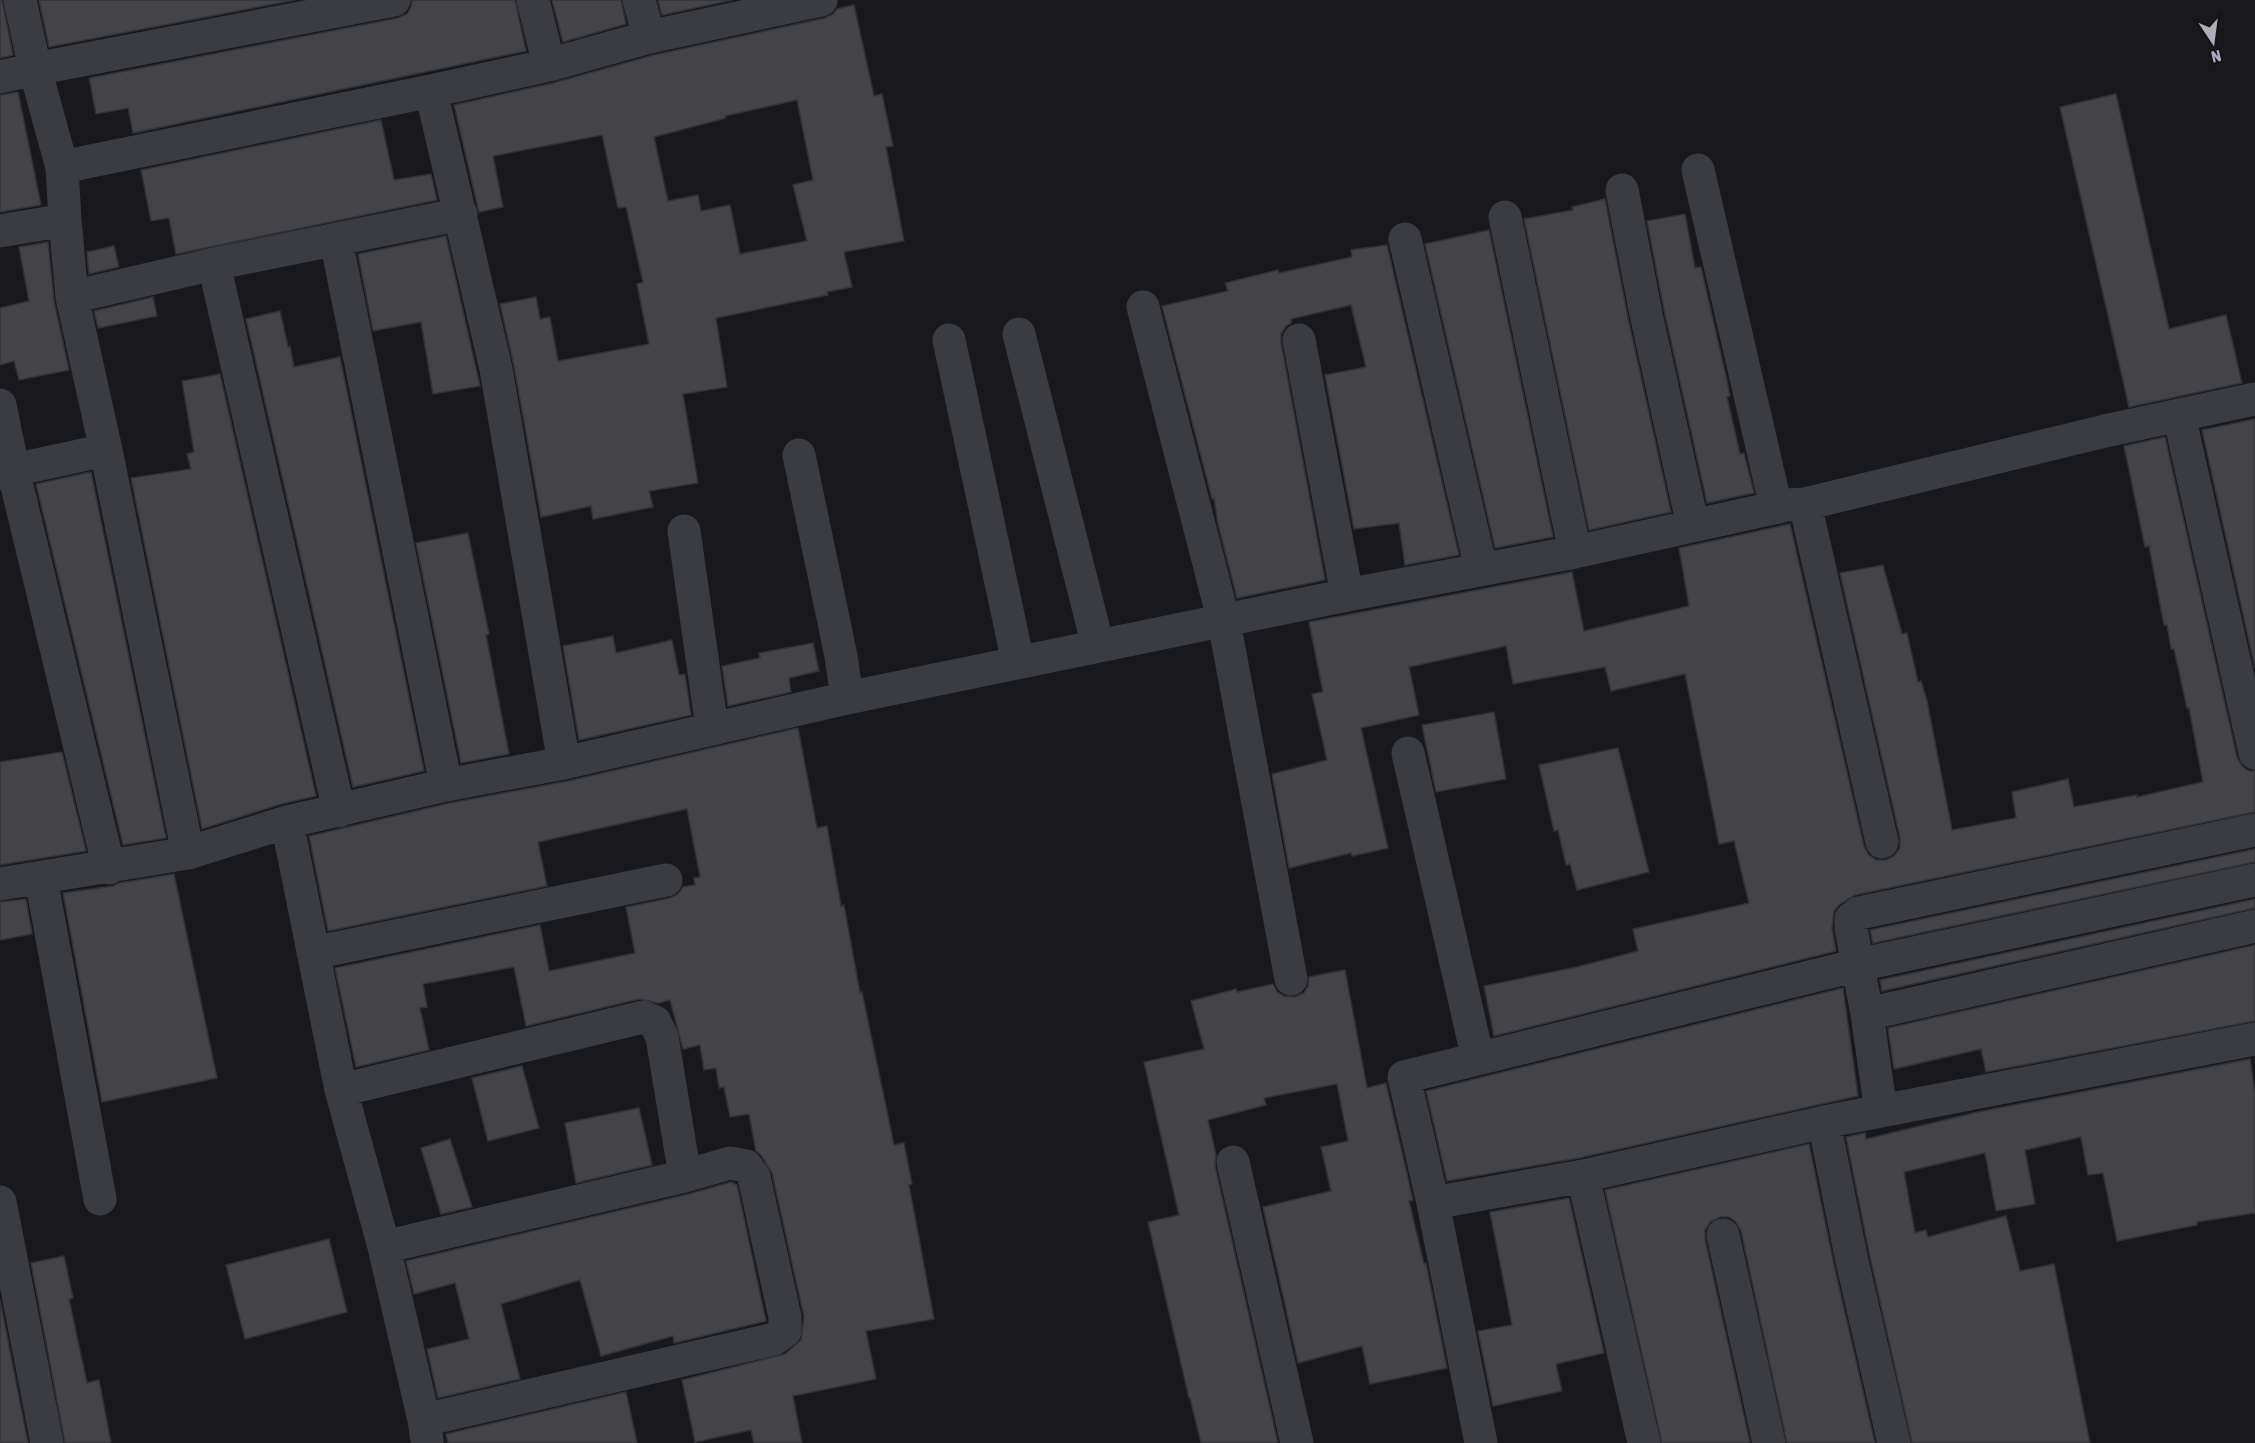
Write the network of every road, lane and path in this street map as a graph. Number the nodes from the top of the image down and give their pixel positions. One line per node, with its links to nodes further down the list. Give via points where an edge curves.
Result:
1 (20, 0): 9 (street)
2 (394, 0): 9 (street)
3 (533, 0): 8 (street)
4 (639, 0): 7 (street)
5 (821, 0): 6 (street)
6 (780, 4): 7 (street)
7 (649, 37): 8 (street)
8 (549, 65): 11 (street)
9 (35, 69): 10 (street); 12 (street)
10 (0, 77)
11 (431, 91): 12 (street); 15 (street)
12 (62, 166): 17 (street)
13 (1698, 170): 33 (street)
14 (1622, 190): 34 (street)
15 (461, 214): 20 (street); 46 (street, via 496,369)
16 (1505, 217): 36 (street)
17 (64, 220): 18 (street); 22 (street)
18 (0, 231)
19 (1405, 239): 37 (street)
20 (336, 240): 21 (street); 47 (street)
21 (214, 264): 22 (street); 48 (street)
22 (72, 297): 30 (street)
23 (1143, 307): 39 (street)
24 (1019, 334): 40 (street)
25 (949, 340): 41 (street)
26 (1299, 340): 38 (street)
27 (2255, 399): 29 (street)
28 (0, 405): 32 (street)
29 (2180, 415): 33 (street); 45 (street)
30 (106, 450): 32 (street); 52 (street)
31 (799, 456): 42 (street)
32 (7, 471): 53 (street)
33 (1791, 505): 34 (street); 51 (street)
34 (1693, 526): 36 (street)
35 (684, 531): 43 (street)
36 (1575, 552): 37 (street)
37 (1481, 569): 38 (street)
38 (1347, 595): 39 (street)
39 (1224, 622): 40 (street); 61 (street)
40 (1098, 646): 41 (street)
41 (1018, 662): 42 (street)
42 (847, 698): 43 (street)
43 (712, 728): 46 (street)
44 (1408, 753): 64 (street)
45 (2255, 753)
46 (564, 763): 47 (street)
47 (446, 785): 48 (street)
48 (339, 811): 49 (street)
49 (287, 822): 52 (street); 59 (street)
50 (2255, 830): 60 (street, via 1859,913 1851,919)
51 (1881, 842)
52 (188, 854): 53 (street)
53 (109, 868): 54 (street)
54 (41, 878): 57 (street); 71 (street)
55 (666, 880): 59 (street)
56 (2255, 880): 60 (street)
57 (0, 884)
58 (2255, 926): 62 (street)
59 (313, 953): 65 (street)
60 (1858, 965): 62 (street); 64 (street)
61 (1291, 979)
62 (1867, 1014): 66 (street)
63 (2255, 1039): 66 (street)
64 (1478, 1059): 73 (street, via 1404,1077)
65 (341, 1090): 69 (street, via 643,1017 655,1022 662,1037); 75 (street)
66 (1881, 1112): 67 (street)
67 (1824, 1122): 70 (street); 82 (street)
68 (1233, 1162): 78 (street)
69 (685, 1176): 75 (street); 76 (street, via 730,1163 746,1166 754,1177 785,1330 774,1339)
70 (1583, 1176): 73 (street); 80 (street)
71 (100, 1199)
72 (0, 1202): 77 (street)
73 (1433, 1203): 79 (street)
74 (1723, 1235): 81 (street)
75 (384, 1247): 76 (street)
76 (426, 1432)
77 (47, 1443)
78 (1298, 1443)
79 (1481, 1443)
80 (1644, 1443)
81 (1769, 1443)
82 (1894, 1443)

